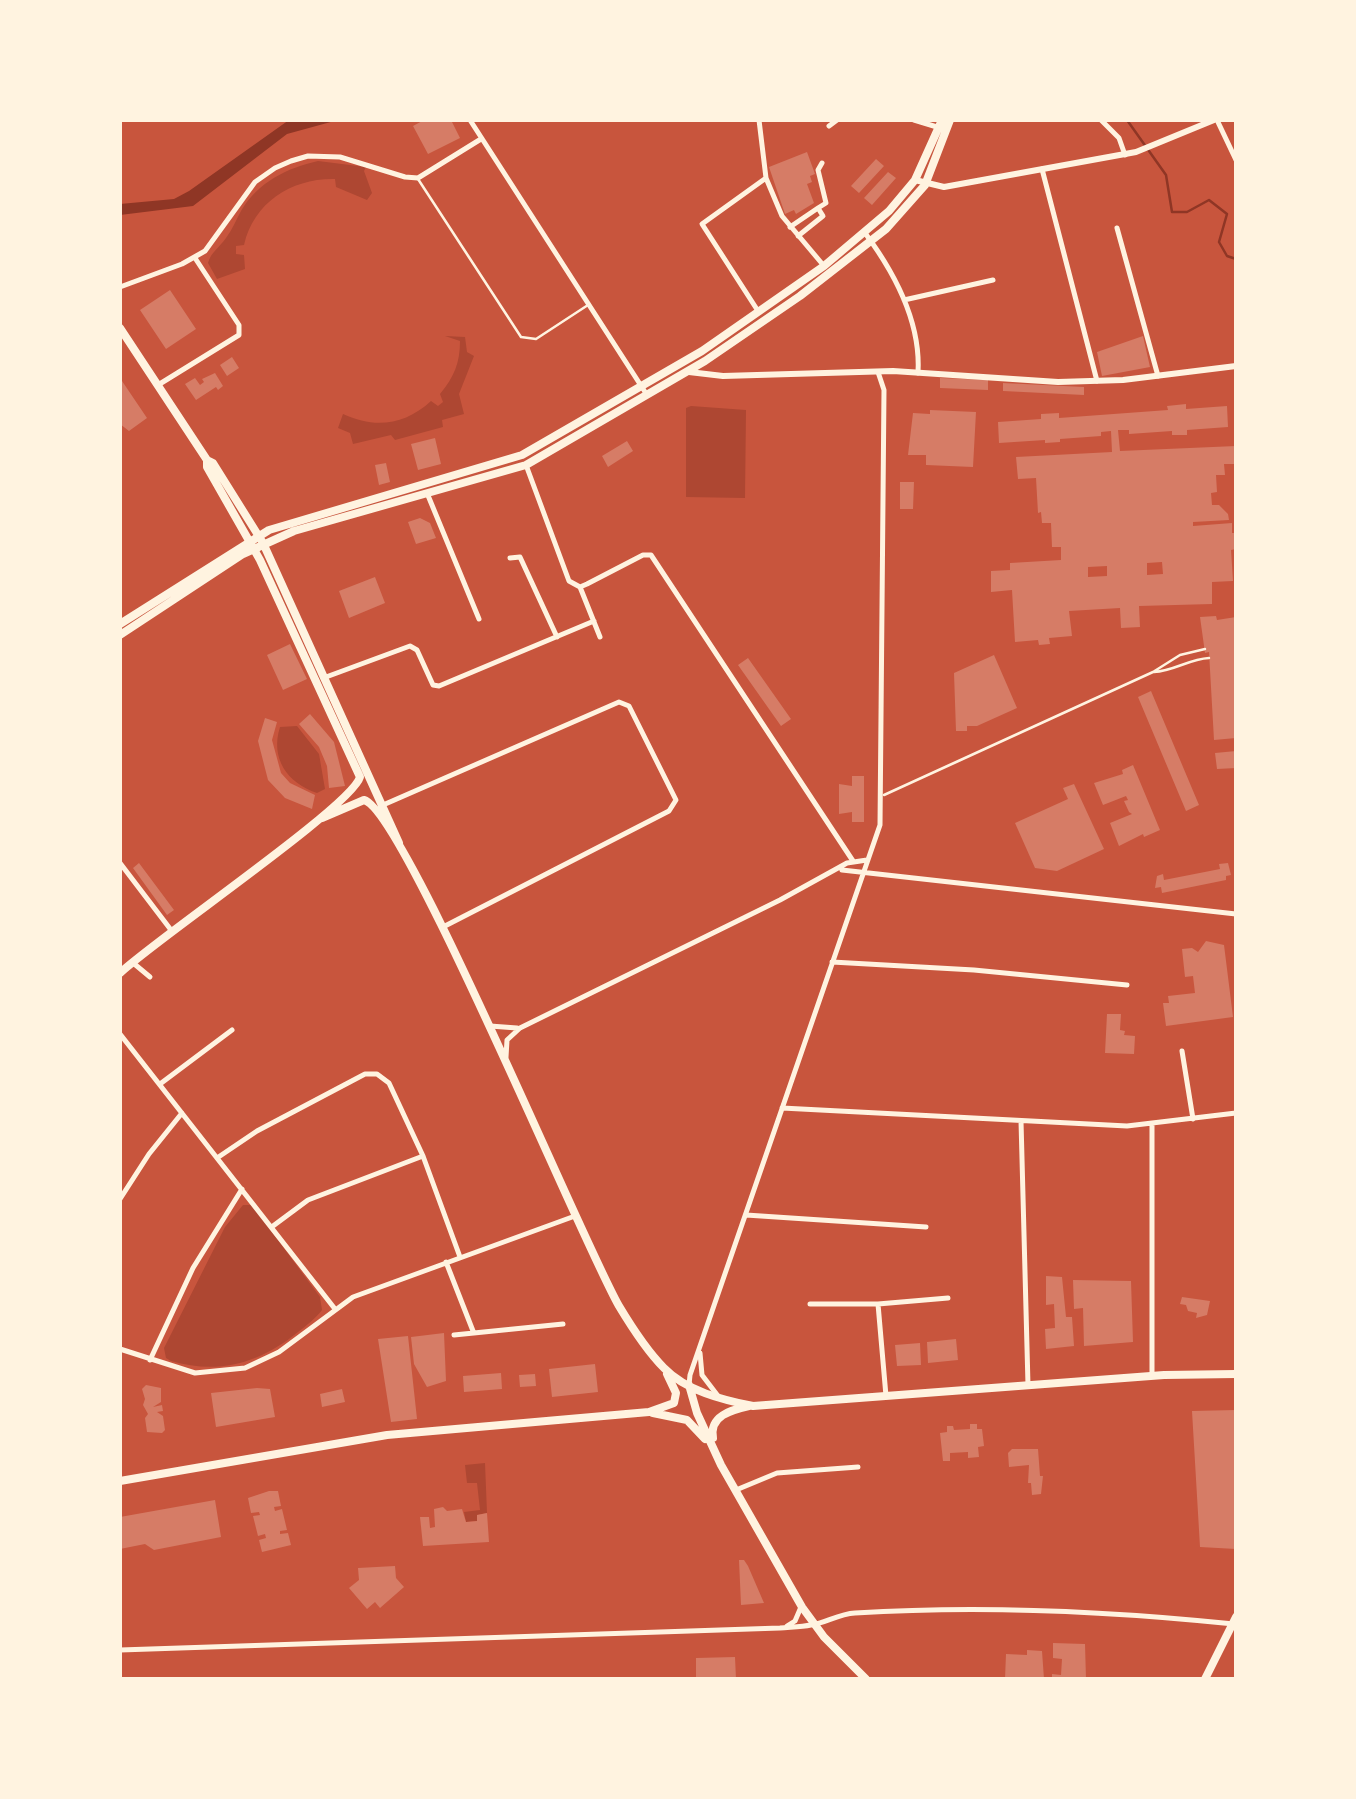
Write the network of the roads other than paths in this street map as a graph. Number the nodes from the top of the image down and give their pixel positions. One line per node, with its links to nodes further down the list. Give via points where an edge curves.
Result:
1 (759, 120): 16 (street)
2 (837, 120): 9 (street)
3 (914, 120): 8 (street)
4 (950, 120): 18 (main road)
5 (1102, 120): 11 (street)
6 (1216, 120): 11 (street); 12 (street)
7 (472, 121): 10 (street)
8 (941, 124): 17 (main road)
9 (829, 126)
10 (481, 139): 15 (street); 29 (street)
11 (1125, 155): 14 (street)
12 (1236, 160)
13 (822, 162): 19 (street, via 826,203)
14 (1042, 170): 18 (street, via 944,187); 38 (street)
15 (418, 178): 24 (street, via 340,157 291,161 255,182); 29 (lane, via 521,337 536,339)
16 (766, 178): 20 (street); 30 (street, via 702,224)
17 (914, 180): 18 (street); 23 (main road)
18 (925, 184): 23 (main road)
19 (818, 208): 20 (street); 22 (street, via 822,219)
20 (790, 227): 22 (street)
21 (1117, 228): 37 (street)
22 (798, 236): 25 (street)
23 (868, 238): 25 (main road); 28 (street); 30 (main road)
24 (195, 258): 27 (street); 39 (street, via 240,335)
25 (824, 266): 30 (main road)
26 (993, 280): 28 (street)
27 (120, 287)
28 (904, 300): 36 (street)
29 (590, 304): 41 (street)
30 (763, 317): 33 (main road); 41 (main road)
31 (120, 328): 39 (main road)
32 (1236, 366): 37 (street)
33 (688, 371): 34 (street); 41 (main road)
34 (878, 371): 35 (street); 40 (street)
35 (893, 371): 36 (street); 40 (street)
36 (918, 372): 38 (street)
37 (1158, 376): 38 (street)
38 (1097, 381)
39 (158, 385): 45 (main road, via 213,463)
40 (884, 390): 58 (street)
41 (645, 391): 42 (main road); 43 (main road)
42 (522, 455): 43 (street); 44 (main road)
43 (526, 465): 44 (main road); 47 (street, via 569,581)
44 (426, 491): 45 (main road); 48 (street)
45 (256, 542): 50 (main road); 51 (main road); 57 (main road)
46 (510, 558): 53 (street, via 520,557)
47 (580, 587): 49 (street); 63 (street, via 650,555)
48 (479, 620)
49 (594, 622): 52 (street); 53 (street)
50 (120, 624)
51 (120, 635)
52 (600, 637)
53 (557, 638): 57 (street, via 439,686 410,646)
54 (1205, 649): 56 (lane)
55 (1209, 658): 56 (lane)
56 (1154, 672): 58 (lane)
57 (320, 683): 59 (main road); 60 (main road, via 360,778)
58 (881, 796): 62 (street, via 880,825)
59 (383, 805): 61 (main road); 68 (street, via 623,702 675,794 674,806 662,816)
60 (322, 818): 61 (main road, via 371,802); 69 (main road)
61 (399, 846): 68 (main road)
62 (867, 860): 63 (street); 66 (street)
63 (853, 861): 65 (street)
64 (120, 863): 69 (street)
65 (838, 870): 66 (street); 76 (street)
66 (862, 873): 67 (street); 71 (street)
67 (1236, 914)
68 (440, 928): 75 (main road)
69 (171, 930): 70 (main road)
70 (132, 962): 72 (main road); 73 (street)
71 (832, 962): 74 (street); 82 (street)
72 (120, 973)
73 (150, 978)
74 (1126, 985)
75 (490, 1026): 76 (street); 80 (main road)
76 (520, 1028): 80 (street, via 508,1040)
77 (232, 1030): 81 (street)
78 (120, 1034): 81 (street)
79 (1182, 1051): 85 (street)
80 (506, 1058): 92 (main road)
81 (160, 1084): 83 (street)
82 (782, 1108): 86 (street); 93 (street)
83 (182, 1113): 89 (street); 91 (street)
84 (1236, 1113): 85 (street)
85 (1193, 1119): 87 (street)
86 (1021, 1121): 87 (street); 112 (street)
87 (1152, 1125): 110 (street)
88 (423, 1156): 89 (street, via 389,1083 372,1072); 94 (street, via 308,1200); 96 (street)
89 (218, 1158): 90 (street)
90 (242, 1189): 94 (street); 107 (street, via 193,1268)
91 (120, 1199)
92 (578, 1215): 96 (street); 108 (main road, via 618,1305)
93 (746, 1215): 95 (street); 106 (street)
94 (272, 1227): 101 (street)
95 (926, 1227)
96 (460, 1257): 97 (street)
97 (446, 1262): 101 (street); 103 (street)
98 (948, 1298): 100 (street)
99 (810, 1304): 100 (street)
100 (878, 1304): 113 (street)
101 (335, 1309): 107 (street, via 279,1352 245,1368 196,1373)
102 (563, 1324): 103 (street)
103 (473, 1331): 104 (street)
104 (454, 1335)
105 (120, 1349): 107 (street)
106 (700, 1350): 111 (street); 114 (street, via 702,1376)
107 (150, 1360)
108 (665, 1370): 111 (main road); 116 (main road, via 676,1398)
109 (1236, 1374): 110 (main road)
110 (1152, 1376): 112 (main road)
111 (689, 1385): 114 (main road); 117 (main road)
112 (1028, 1385): 113 (main road)
113 (886, 1396): 115 (main road)
114 (720, 1399): 115 (main road)
115 (754, 1406): 120 (main road, via 720,1416 711,1434)
116 (649, 1412): 117 (main road, via 687,1420); 119 (main road, via 387,1436)
117 (716, 1454): 120 (main road)
118 (858, 1467): 120 (street, via 778,1472)
119 (120, 1481)
120 (736, 1490): 121 (main road)
121 (802, 1607): 123 (main road); 124 (street, via 795,1621)
122 (1235, 1622): 123 (street, via 942,1610 850,1614); 127 (main road)
123 (814, 1625): 124 (street); 126 (main road)
124 (780, 1628): 125 (street)
125 (120, 1650)
126 (866, 1679)
127 (1205, 1679)

